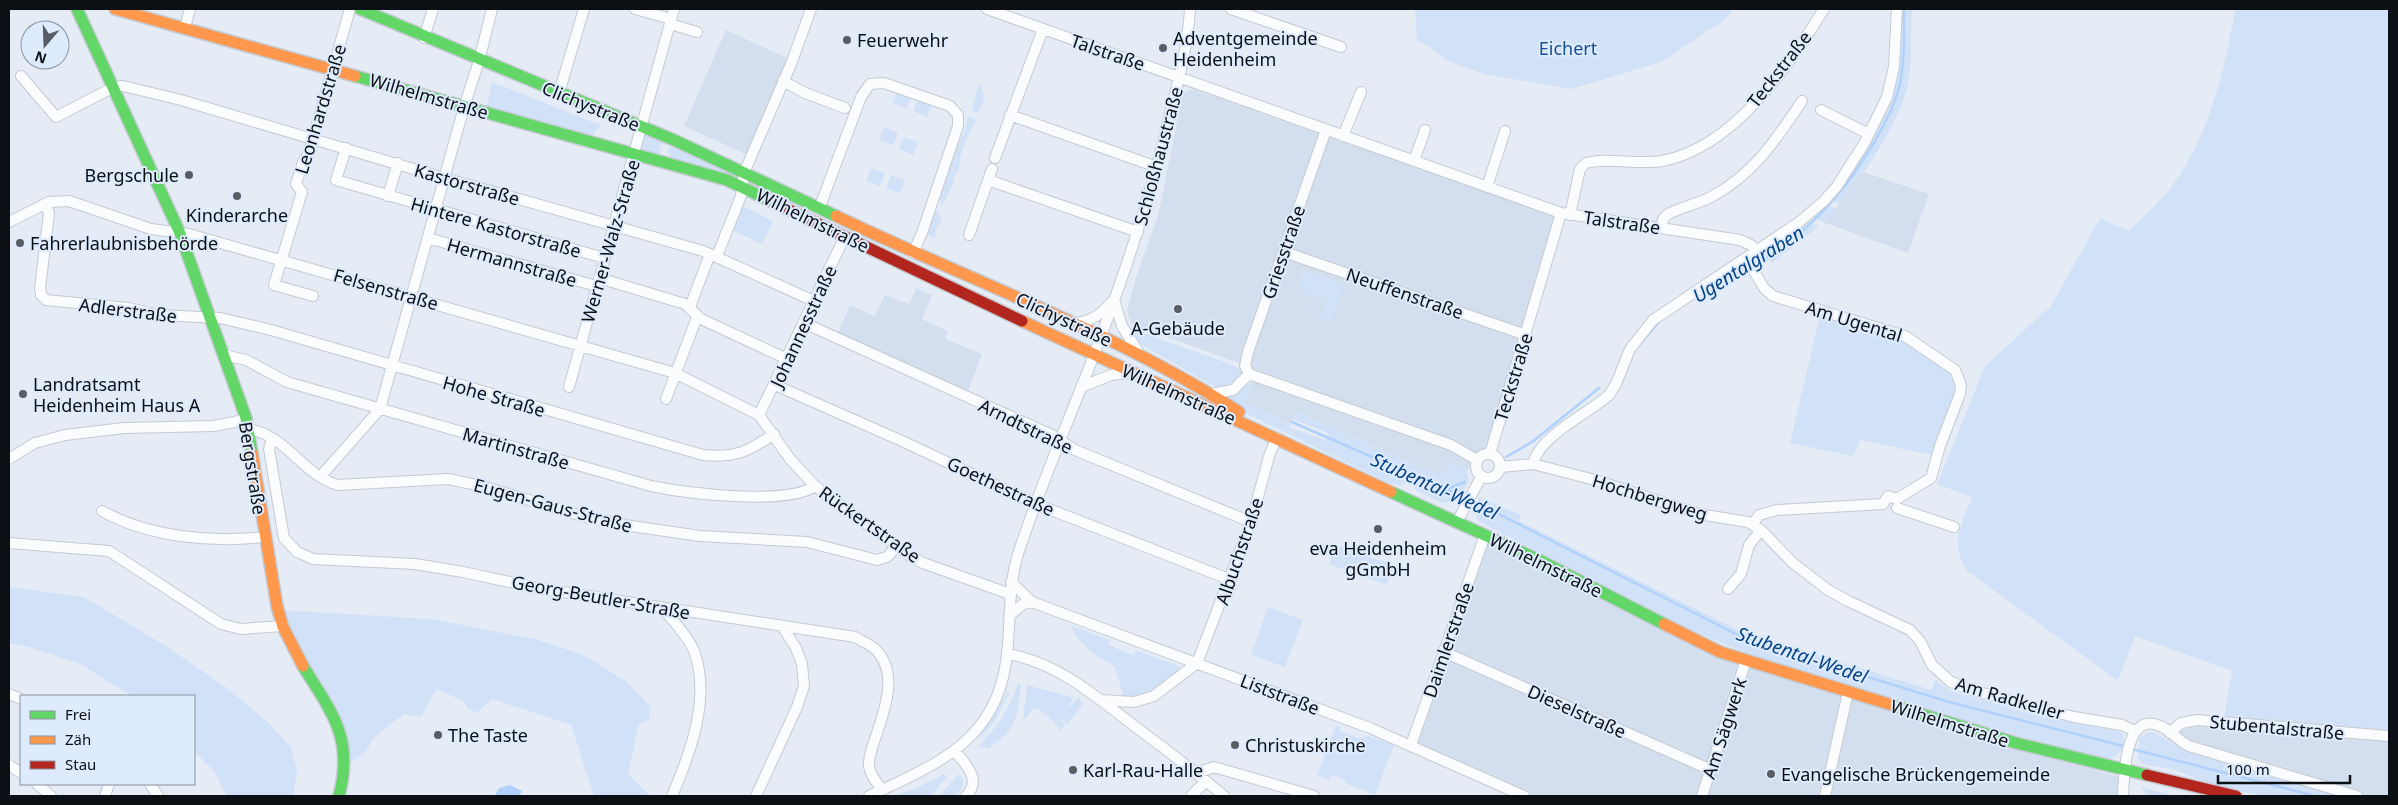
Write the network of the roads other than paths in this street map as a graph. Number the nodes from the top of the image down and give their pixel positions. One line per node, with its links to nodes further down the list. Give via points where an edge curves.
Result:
1 (70, 9): 16 (main road)
2 (115, 9): 18 (main road, Wilhelmstraße)
3 (190, 9): 18 (street)
4 (350, 9): 24 (street, Leonhardstraße)
5 (360, 9): 21 (main road, Clichystraße)
6 (433, 9): 21 (street)
7 (492, 9): 23 (street)
8 (584, 9): 30 (street)
9 (635, 9): 17 (street)
10 (811, 9): 27 (street)
11 (987, 9): 19 (street, Talstraße)
12 (1190, 9): 26 (street, Schloßhaustraße)
13 (1231, 9): 22 (street)
14 (1824, 9): 61 (street, Teckstraße, via 1772,84 1716,138 1691,152 1663,161 1586,163 1580,170)
15 (1897, 9): 40 (street, via 1892,81 1884,106)
16 (79, 14): 28 (main road, Bergstraße)
17 (672, 17): 20 (street); 36 (street, Werner-Walz-Straße)
18 (185, 26): 24 (main road, Wilhelmstraße)
19 (1043, 30): 26 (street, Talstraße); 35 (street)
20 (697, 32)
21 (424, 38): 23 (main road, Clichystraße)
22 (1341, 47)
23 (480, 61): 30 (main road, Clichystraße); 32 (street)
24 (333, 69): 32 (main road, Wilhelmstraße); 42 (street, Leonhardstraße)
25 (21, 76): 28 (street, via 56,117)
26 (1179, 77): 37 (street, Talstraße); 50 (street, Schloßhaustraße)
27 (783, 82): 33 (street); 52 (street)
28 (114, 87): 42 (street, Kastorstraße, via 123,86 181,100); 65 (main road, Bergstraße)
29 (1361, 92): 41 (street)
30 (559, 93): 36 (main road, Clichystraße)
31 (1802, 101): 64 (street, via 1769,150 1746,174 1710,197 1668,214)
32 (464, 107): 45 (main road, Wilhelmstraße); 53 (street)
33 (845, 108)
34 (1821, 110): 40 (street)
35 (1010, 115): 46 (street); 50 (street)
36 (642, 126): 43 (main road, Clichystraße); 45 (street, Werner-Walz-Straße)
37 (1326, 130): 41 (street, Talstraße); 70 (street, Griesstraße)
38 (1425, 130): 48 (street)
39 (1505, 131): 56 (street)
40 (1869, 134): 71 (street, via 1828,197)
41 (1343, 136): 48 (street, Talstraße)
42 (313, 138): 44 (street, Kastorstraße); 75 (street, Leonhardstraße, via 296,184 302,192)
43 (677, 141): 47 (main road, via 664,148); 52 (main road, Clichystraße)
44 (346, 148): 49 (street, Kastorstraße); 57 (street, Hintere Kastorstraße, via 336,180)
45 (635, 153): 47 (main road, Wilhelmstraße); 63 (street, Werner-Walz-Straße)
46 (995, 158)
47 (665, 161): 55 (main road, Wilhelmstraße)
48 (1414, 161): 56 (street, Talstraße)
49 (398, 163): 53 (street, Kastorstraße); 57 (street, Hintere Kastorstraße)
50 (1157, 167): 66 (street, Schloßhaustraße)
51 (992, 169): 54 (street)
52 (744, 173): 55 (street); 59 (main road, Clichystraße)
53 (444, 178): 60 (street); 63 (street, Kastorstraße)
54 (988, 180): 66 (street); 67 (street)
55 (742, 186): 68 (main road, Wilhelmstraße); 73 (street, via 739,201)
56 (1487, 187): 61 (street, Talstraße)
57 (388, 196): 60 (street, Hintere Kastorstraße)
58 (45, 204): 62 (street, Felsenstraße); 65 (street, Felsenstraße, via 69,201 151,229); 83 (street, Adlerstraße, via 49,213 40,288 46,300)
59 (819, 208): 72 (main road, Clichystraße); 72 (street, via 861,97 870,84 884,83 950,106 958,115 958,126)
60 (435, 209): 69 (street); 74 (street, Hintere Kastorstraße)
61 (1566, 214): 64 (street, Talstraße); 87 (street, Teckstraße)
62 (9, 222)
63 (614, 225): 73 (street, Kastorstraße); 74 (street, Werner-Walz-Straße)
64 (1661, 228): 71 (street, Talstraße, via 1748,242)
65 (179, 231): 75 (street, Felsenstraße); 83 (main road, Bergstraße)
66 (1138, 232): 80 (street, Schloßhaustraße)
67 (969, 235)
68 (845, 236): 81 (street, Johannesstraße); 90 (main road, Wilhelmstraße)
69 (428, 238): 77 (street, Hermannstraße); 79 (street)
70 (1284, 252): 87 (street, Neuffenstraße); 97 (street, Griesstraße, via 1245,363)
71 (1756, 252): 76 (street)
72 (914, 253): 86 (main road, Clichystraße)
73 (714, 255): 81 (street, Kastorstraße); 82 (street)
74 (604, 258): 77 (street, Werner-Walz-Straße)
75 (282, 260): 78 (street, Leonhardstraße, via 274,284); 79 (street, Felsenstraße)
76 (1749, 264): 113 (street, via 1652,320 1630,349 1610,394 1545,444 1535,455); 118 (street, Am Ugental, via 1766,291 1773,296 1897,333 1955,370 1961,385 1960,394 1940,446 1934,472 1931,478)
77 (597, 282): 82 (street, Hermannstraße, via 682,302); 89 (street, Werner-Walz-Straße)
78 (313, 296)
79 (412, 296): 89 (street, Felsenstraße); 94 (street)
80 (1114, 300): 86 (street, Schloßhaustraße, via 1099,315); 88 (street, Schloßhaustraße); 92 (street, via 1125,332)
81 (814, 301): 85 (street, Johannesstraße)
82 (690, 307): 84 (street)
83 (210, 318): 91 (main road, Bergstraße); 94 (street, Hohe Straße, via 271,330)
84 (697, 318): 93 (street); 96 (street)
85 (804, 323): 93 (street, Johannesstraße); 109 (street, Arndtstraße)
86 (1074, 323): 88 (main road, Clichystraße)
87 (1526, 335): 110 (street, Teckstraße)
88 (1101, 336): 90 (street, Schloßhaustraße); 92 (main road, Clichystraße)
89 (580, 345): 96 (street, Felsenstraße); 99 (street, Werner-Walz-Straße)
90 (1094, 354): 95 (main road, Wilhelmstraße); 100 (street, Schloßhaustraße)
91 (224, 355): 103 (street, Martinstraße, via 246,360 287,382); 105 (main road, Bergstraße)
92 (1142, 356): 101 (main road, Clichystraße)
93 (787, 359): 98 (street, Johannesstraße)
94 (392, 366): 103 (street); 106 (street, Hohe Straße, via 703,455 725,457 744,454)
95 (1132, 372): 100 (street, via 1111,375); 107 (main road, Wilhelmstraße)
96 (675, 373): 102 (street); 104 (street, Felsenstraße)
97 (1249, 374): 101 (street, via 1233,390); 112 (street, via 1451,445)
98 (775, 385): 104 (street, Johannesstraße); 119 (street, Goethestraße, via 902,440)
99 (569, 387)
100 (1081, 387): 109 (street, Schloßhaustraße)
101 (1210, 394): 107 (main road, Clichystraße)
102 (666, 399)
103 (380, 409): 115 (street); 117 (street, Martinstraße, via 675,491 756,496 800,493)
104 (759, 414): 106 (street, Rückertstraße)
105 (247, 424): 108 (street, Eugen-Gaus-Straße); 111 (street, via 124,428 65,435 35,443); 126 (main road, Bergstraße)
106 (774, 434): 117 (street, Rückertstraße, via 790,459)
107 (1272, 435): 121 (street, Albuchstraße); 122 (main road, Wilhelmstraße)
108 (272, 438): 115 (street, Eugen-Gaus-Straße); 134 (street, Georg-Beutler-Straße, via 269,449 281,531 297,552 313,559 415,564)
109 (1060, 440): 119 (street, Schloßhaustraße); 121 (street, Arndtstraße, via 1086,455)
110 (1490, 454): 112 (street); 114 (street)
111 (9, 459)
112 (1478, 460): 116 (street, via 1476,469)
113 (1533, 464): 114 (street, Hochbergweg); 123 (street, Hochbergweg, via 1693,512 1743,520)
114 (1500, 467): 116 (street, via 1495,476)
115 (320, 477): 128 (street, Eugen-Gaus-Straße, via 338,485 448,480 631,526 700,536 806,542 877,560 887,557)
116 (1482, 477): 122 (street)
117 (815, 486): 128 (street, Rückertstraße)
118 (1897, 503): 123 (street, via 1888,511 1883,504 1777,510 1759,515); 124 (street)
119 (1036, 504): 129 (street, Goethestraße); 130 (street, Schloßhaustraße)
120 (102, 511): 126 (street, via 120,519 192,537 219,540)
121 (1251, 522): 129 (street, Albuchstraße)
122 (1456, 522): 125 (main road, Wilhelmstraße)
123 (1757, 527): 131 (street, via 1741,574); 145 (street, Am Radkeller, via 1793,563 1828,590 1915,634 1932,665 1951,682 2074,717 2122,725)
124 (1954, 527)
125 (1485, 535): 138 (street, Daimlerstraße); 140 (main road, Wilhelmstraße, via 1587,583 1701,643)
126 (263, 537): 136 (main road, Bergstraße)
127 (9, 543): 136 (street, via 107,551 221,624 242,629)
128 (897, 546): 132 (street, Rückertstraße, via 923,562)
129 (1231, 580): 141 (street, Albuchstraße)
130 (1011, 582): 132 (street, Schloßhaustraße); 133 (street, Liststraße)
131 (1728, 590)
132 (1010, 594): 135 (street, Schloßhaustraße)
133 (1032, 602): 135 (street, via 1023,604); 141 (street, Liststraße)
134 (663, 608): 137 (street, Georg-Beutler-Straße); 161 (street, via 693,649 702,688 698,716)
135 (1009, 616): 139 (street, Schloßhaustraße)
136 (282, 626): 160 (main road, Bergstraße, via 341,732 344,768)
137 (782, 626): 157 (street, Georg-Beutler-Straße, via 855,637 874,648 885,664 887,704 869,765); 162 (street, via 802,664 804,686)
138 (1444, 652): 147 (street, Daimlerstraße); 150 (street, Dieselstraße)
139 (1008, 654): 143 (street, via 1045,664); 148 (street, Schloßhaustraße, via 1004,678 993,706)
140 (1746, 660): 142 (main road, Wilhelmstraße); 150 (street, Am Sägwerk)
141 (1197, 663): 143 (street, via 1154,696 1134,702); 147 (street, Liststraße)
142 (1848, 692): 151 (main road, Wilhelmstraße, via 2016,743); 170 (street)
143 (1101, 700): 153 (street)
144 (2170, 733): 145 (street, via 2152,723 2141,725); 146 (street, Stubentalstraße, via 2191,720); 173 (street, via 2189,746)
145 (2133, 735): 151 (street)
146 (2389, 736)
147 (1411, 745): 168 (street, Liststraße)
148 (955, 751): 157 (street, Schloßhaustraße); 164 (street, via 974,780 972,790)
149 (9, 764): 152 (street)
150 (1711, 770): 169 (street, Am Sägwerk)
151 (2125, 770): 171 (street); 172 (main road, Wilhelmstraße)
152 (20, 772)
153 (1196, 773): 154 (street); 167 (street, via 1214,767)
154 (1206, 781): 165 (street); 166 (street)
155 (38, 785): 158 (street)
156 (151, 785): 159 (street)
157 (882, 790): 163 (street, Schloßhaustraße)
158 (51, 796)
159 (158, 796)
160 (339, 796)
161 (672, 796)
162 (756, 796)
163 (868, 796)
164 (966, 796)
165 (1191, 796)
166 (1224, 796)
167 (1314, 796)
168 (1524, 796)
169 (1702, 796)
170 (1825, 796)
171 (2123, 796)
172 (2236, 796)
173 (2357, 796)

